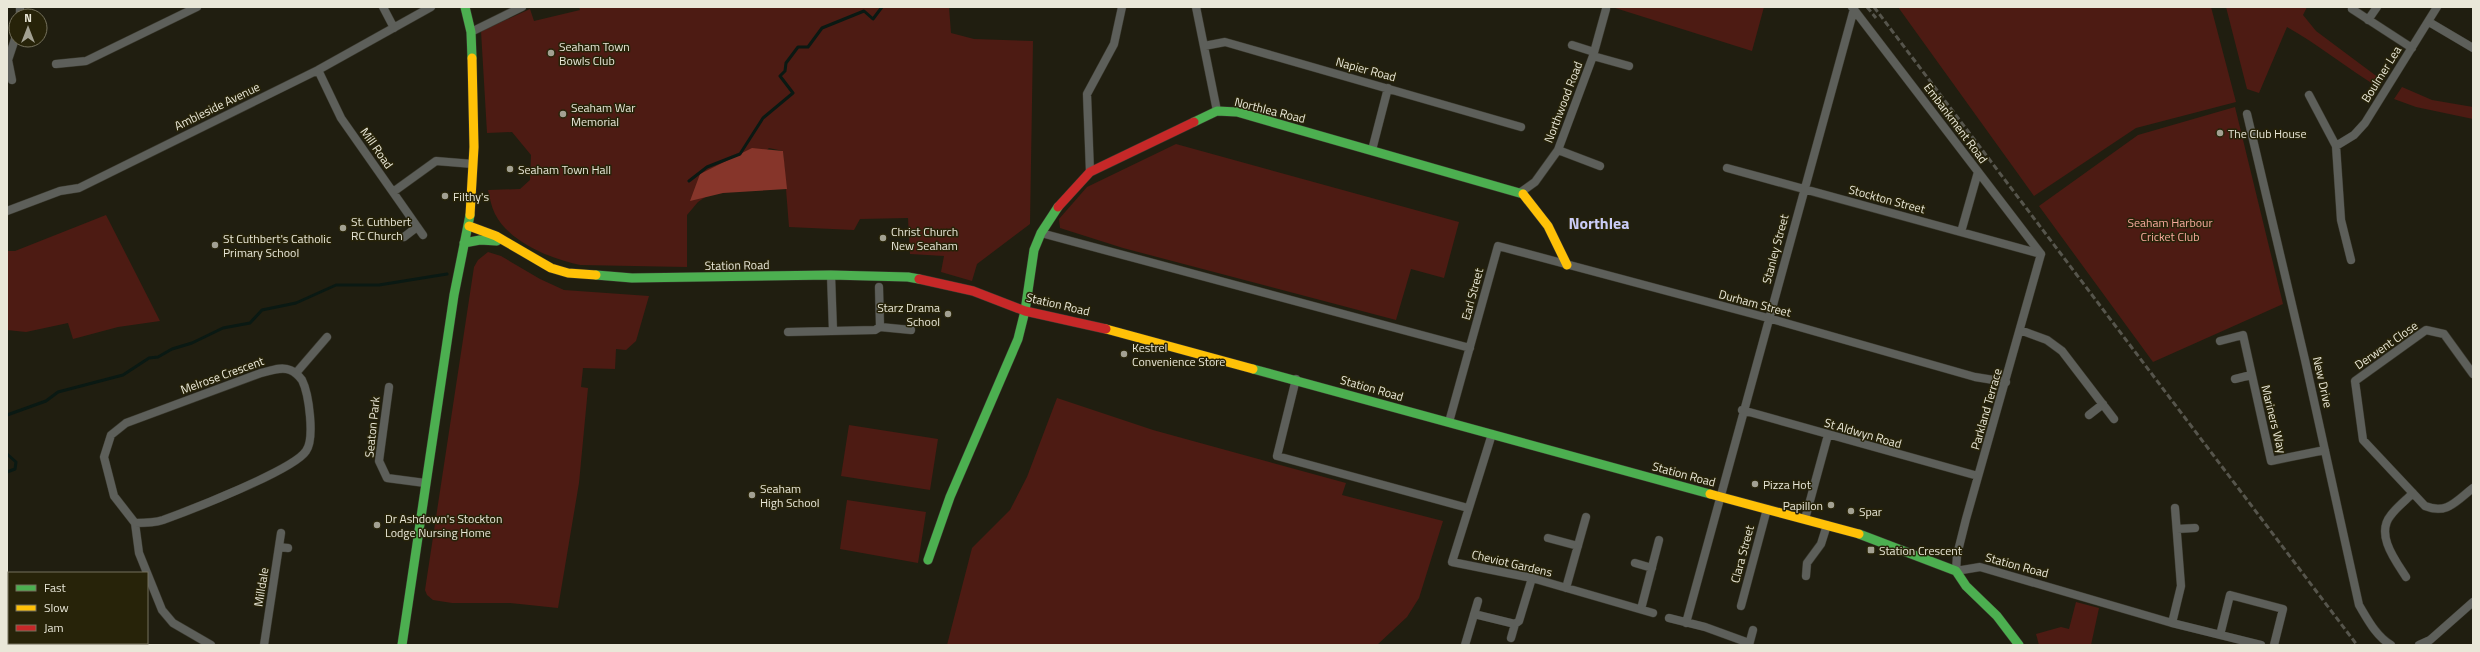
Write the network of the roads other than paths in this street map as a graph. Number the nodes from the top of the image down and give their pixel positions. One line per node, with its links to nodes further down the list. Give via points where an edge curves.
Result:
1 (197, 7): 23 (street, via 86,61)
2 (383, 7): 15 (street)
3 (431, 7): 15 (street, Ambleside Avenue)
4 (465, 7): 16 (main road)
5 (522, 7): 16 (street)
6 (1122, 7): 38 (street, via 1114,44 1088,94)
7 (1196, 7): 18 (street)
8 (2377, 7): 13 (street)
9 (2437, 7): 14 (street, Boulmer Lea)
10 (1606, 8): 22 (street, Northwood Road)
11 (1853, 8): 39 (street, Embankment Road); 40 (street, Stanley Street)
12 (2352, 8): 13 (street)
13 (2368, 20): 20 (street)
14 (2429, 22): 20 (street, Boulmer Lea); 21 (street)
15 (394, 28): 25 (street, Ambleside Avenue)
16 (471, 32): 35 (main road)
17 (1572, 45): 22 (street)
18 (1204, 46): 27 (street, Napier Road, via 1225,42); 29 (street)
19 (12, 48): 26 (street, via 8,60)
20 (2412, 48): 32 (street, Boulmer Lea, via 2365,123 2354,135)
21 (2473, 48)
22 (1594, 54): 24 (street); 34 (street, Northwood Road)
23 (56, 64)
24 (1629, 66)
25 (318, 70): 41 (street, Mill Road, via 341,118); 43 (street, Ambleside Avenue, via 79,188 60,191)
26 (12, 80)
27 (1388, 88): 31 (street, Napier Road); 33 (street)
28 (2308, 95): 32 (street)
29 (1217, 111): 33 (main road, Northlea Road, via 1237,112); 38 (main road, Northlea Road)
30 (2247, 114): 82 (street, New Drive)
31 (1521, 127)
32 (2336, 146): 54 (street, via 2342,220)
33 (1372, 150): 42 (main road, Northlea Road)
34 (1558, 150): 36 (street); 42 (street, Northwood Road, via 1535,182)
35 (473, 164): 41 (street, via 436,161); 44 (main road)
36 (1600, 166)
37 (1727, 168): 40 (street, Stockton Street)
38 (1090, 172): 47 (main road, Northlea Road, via 1058,206)
39 (1978, 172): 46 (street); 53 (street, Embankment Road)
40 (1804, 189): 46 (street, Stockton Street); 59 (street, Stanley Street)
41 (393, 192): 45 (street, Mill Road)
42 (1521, 192): 55 (main road, via 1540,212 1560,243)
43 (7, 211)
44 (469, 226): 50 (main road, Station Road); 51 (main road)
45 (417, 227): 48 (street, Mill Road); 49 (street)
46 (1961, 232): 53 (street, Stockton Street)
47 (1041, 233): 58 (main road, Northlea Road, via 1034,250); 67 (street)
48 (423, 235)
49 (404, 237)
50 (505, 242): 51 (main road, via 480,240); 56 (main road, Station Road, via 551,268 587,276 632,278)
51 (464, 243): 84 (main road)
52 (1498, 246): 55 (street, Durham Street); 67 (street, Earl Street)
53 (2041, 254): 62 (street, Parkland Terrace)
54 (2351, 260)
55 (1567, 265): 59 (street, Durham Street)
56 (831, 275): 58 (main road, Station Road, via 887,276 933,281 973,291); 63 (street)
57 (879, 287): 60 (street)
58 (1025, 310): 71 (main road, Station Road, via 1082,322); 103 (main road, Northlea Road, via 1018,339 950,497)
59 (1768, 318): 73 (street, Durham Street, via 1975,377); 76 (street, Stanley Street)
60 (880, 327): 61 (street); 63 (street, via 875,330)
61 (912, 330)
62 (2020, 330): 73 (street, Parkland Terrace); 75 (street, via 2047,340 2062,351)
63 (833, 331): 64 (street)
64 (788, 332)
65 (327, 338): 68 (street)
66 (2220, 341): 70 (street, Mariners Way, via 2243,335)
67 (1470, 348): 79 (street, Earl Street)
68 (296, 374): 93 (street, via 302,380 311,428 308,450 302,456 262,479 161,521); 93 (street, Melrose Crescent, via 289,369 277,368 126,423 111,435 104,457 106,469 114,496)
69 (2473, 374): 86 (street, Derwent Close, via 2444,334 2426,330 2354,381 2364,440)
70 (2251, 375): 72 (street, Mariners Way); 82 (street, Mariners Way, via 2271,461)
71 (1296, 379): 79 (main road, Station Road); 88 (street, via 1277,456)
72 (2235, 379)
73 (2006, 382): 83 (street, Parkland Terrace)
74 (388, 387): 84 (street, Seaton Park, via 379,461 386,478)
75 (2103, 404): 77 (street); 78 (street)
76 (1742, 410): 81 (street, St Aldwyn Road); 87 (street, Stanley Street)
77 (2089, 415)
78 (2114, 419)
79 (1449, 422): 80 (main road, Station Road)
80 (1492, 434): 87 (main road, Station Road); 88 (street)
81 (1828, 435): 83 (street, St Aldwyn Road); 92 (street)
82 (2325, 450): 135 (street, New Drive, via 2359,606 2370,624)
83 (1978, 476): 106 (street, Parkland Terrace, via 1957,555)
84 (425, 483): 130 (main road)
85 (2473, 488): 86 (street, Derwent Close, via 2448,508 2436,511 2425,506)
86 (2413, 493): 110 (street, via 2390,515 2386,526 2386,542)
87 (1719, 496): 90 (main road, Station Road); 120 (street, Stanley Street)
88 (1468, 508): 111 (street, Cheviot Gardens, via 1452,562)
89 (2175, 508): 96 (street)
90 (1767, 509): 92 (main road, Station Road); 115 (street, Clara Street)
91 (1586, 517): 100 (street, Cheviot Gardens)
92 (1805, 519): 94 (main road, Station Road)
93 (136, 523): 107 (street, via 139,553)
94 (1827, 525): 106 (main road, Station Road, via 1892,545); 109 (street, via 1821,544 1807,563)
95 (2195, 528): 96 (street)
96 (2177, 529): 121 (street, via 2181,586)
97 (281, 533): 101 (street, Milldale)
98 (1548, 538): 100 (street)
99 (1659, 540): 105 (street)
100 (1578, 546): 112 (street, Cheviot Gardens)
101 (279, 547): 102 (street); 129 (street, Milldale)
102 (288, 548)
103 (928, 560)
104 (1635, 563): 105 (street)
105 (1652, 568): 116 (street)
106 (1956, 571): 121 (street, Station Road, via 1980,567); 132 (main road, via 1966,586 1997,616)
107 (147, 572)
108 (148, 575): 128 (street, via 162,610 173,623)
109 (1806, 576)
110 (2406, 577)
111 (1532, 578): 112 (street, Cheviot Gardens); 122 (street, via 1522,617)
112 (1566, 588): 116 (street, Cheviot Gardens)
113 (1478, 601): 118 (street)
114 (2473, 602): 126 (street)
115 (1741, 606)
116 (1641, 609): 117 (street, Cheviot Gardens)
117 (1653, 613)
118 (1474, 614): 122 (street); 131 (street)
119 (1668, 618): 120 (street)
120 (1686, 623): 127 (street)
121 (2172, 623): 124 (street, Station Road)
122 (1515, 624): 125 (street)
123 (1753, 630): 127 (street)
124 (2220, 635): 133 (street, Station Road); 134 (street, via 2230,595 2283,610)
125 (1511, 638)
126 (2430, 642): 136 (street)
127 (1749, 644)
128 (211, 645)
129 (264, 645)
130 (402, 645)
131 (1465, 645)
132 (2019, 645)
133 (2261, 645)
134 (2274, 645)
135 (2391, 645)
136 (2419, 645)

